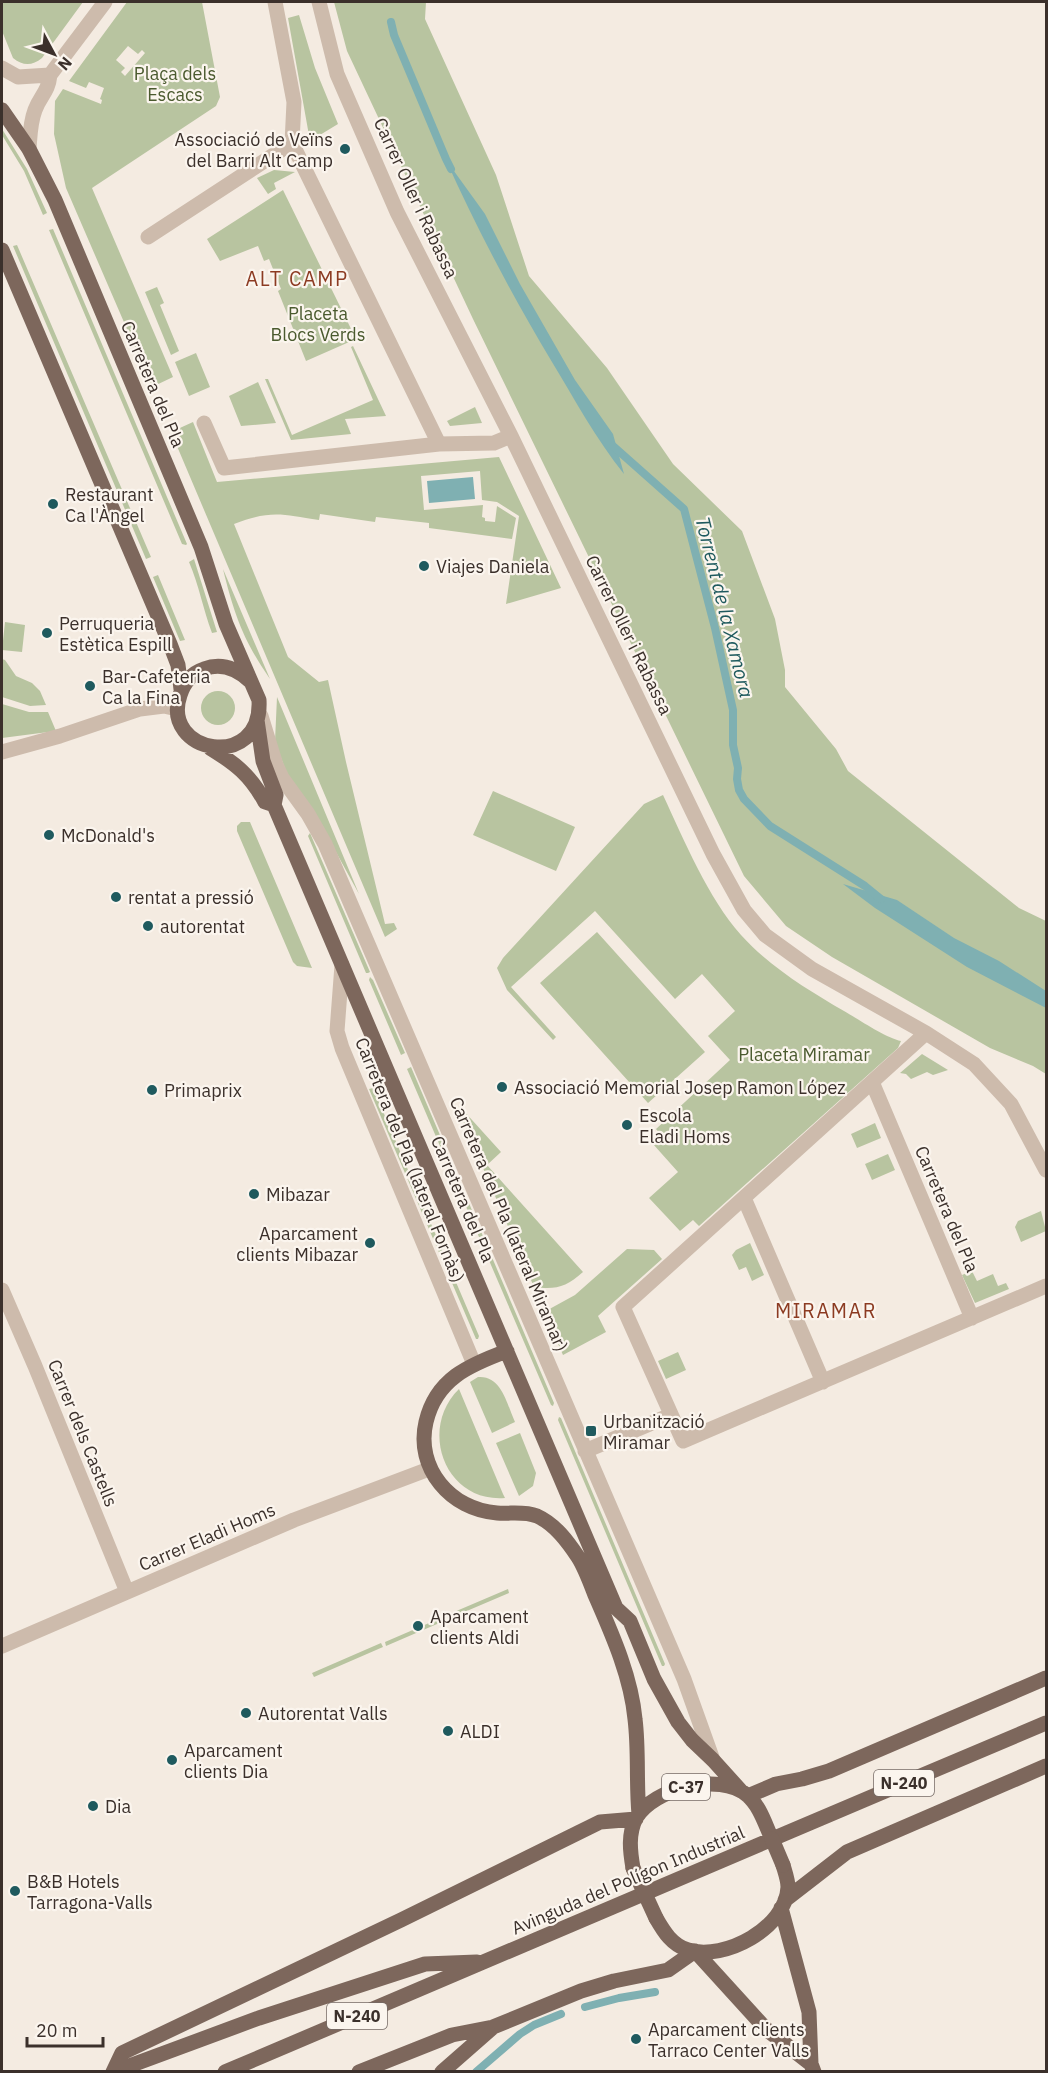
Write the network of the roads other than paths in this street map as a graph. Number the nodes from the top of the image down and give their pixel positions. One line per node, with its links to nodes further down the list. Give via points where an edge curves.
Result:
1 (105, 2): 5 (street)
2 (274, 2): 7 (street, via 294,102)
3 (319, 2): 12 (street, Carrer Oller i Rabassa, via 337,74 397,212)
4 (2, 68): 5 (street, via 18,77)
5 (50, 75): 8 (street, via 49,88 32,122)
6 (2, 110): 8 (main road, Carretera del Pla)
7 (292, 143): 9 (street); 13 (street)
8 (29, 149): 14 (main road, Carretera del Pla, via 55,200 188,516)
9 (148, 237)
10 (2, 250): 15 (main road, via 170,644)
11 (204, 423): 13 (street, via 224,468)
12 (511, 436): 13 (street, via 494,443); 22 (street, Carrer Oller i Rabassa, via 713,854 744,910 765,935 812,969)
13 (439, 444)
14 (250, 681): 15 (main road, via 234,669 214,666 195,673); 17 (main road, Carretera del Pla, via 259,700)
15 (181, 689): 16 (main road)
16 (177, 709): 18 (main road, via 190,737); 19 (street, via 140,709)
17 (258, 715): 18 (main road, via 253,729 238,743); 20 (main road, Carretera del Pla, via 263,762 276,795); 33 (street, Carretera del Pla (lateral Miramar), via 276,765 325,844)
18 (207, 747): 20 (main road, via 242,769 265,802)
19 (2, 752)
20 (274, 805): 21 (main road, Carretera del Pla)
21 (342, 965): 29 (main road, Carretera del Pla); 30 (street, Carretera del Pla (lateral Fornàs), via 337,1030 342,1048)
22 (926, 1033): 23 (street); 24 (street, Carrer Oller i Rabassa, via 974,1064 994,1083 1011,1104)
23 (872, 1082): 25 (street); 28 (street, Carretera del Pla)
24 (1047, 1170)
25 (744, 1198): 31 (street); 32 (street, via 623,1307)
26 (1047, 1286): 28 (street)
27 (2, 1290): 35 (street, Carrer dels Castells)
28 (972, 1318): 31 (street)
29 (507, 1351): 30 (main road); 36 (main road, Carretera del Pla)
30 (474, 1364): 34 (main road, via 441,1389 431,1405 423,1437)
31 (823, 1382): 32 (street, via 683,1442)
32 (671, 1414): 33 (street)
33 (585, 1451): 41 (street, Carretera del Pla (lateral Miramar), via 684,1679)
34 (429, 1469): 35 (street, Carrer Eladi Homs, via 294,1520); 37 (main road, via 466,1504 497,1513 529,1513 553,1526 580,1560)
35 (127, 1592): 38 (street, Carrer Eladi Homs)
36 (616, 1608): 37 (main road); 41 (main road, Carretera del Pla, via 630,1621 654,1679 678,1722)
37 (609, 1627): 44 (main road, via 635,1716)
38 (2, 1646)
39 (1047, 1678): 43 (main road, via 829,1771)
40 (1047, 1723): 47 (main road, Avinguda del Polígon Industrial / N-240)
41 (713, 1760): 43 (main road, Carretera del Pla)
42 (1047, 1766): 45 (main road, via 847,1852)
43 (744, 1793): 44 (main road, C-37, via 726,1786 680,1788 652,1802); 45 (main road, bridge, via 761,1814 783,1865 788,1888)
44 (638, 1817): 46 (main road, bridge, via 631,1832 633,1868 664,1932 672,1941); 50 (main road, via 600,1822 122,2053)
45 (783, 1904): 46 (main road, via 758,1934 744,1943 721,1951); 49 (main road, via 809,2012)
46 (695, 1951): 48 (main road, via 668,1970 581,1991); 49 (main road, via 766,2029)
47 (489, 1961): 50 (main road, via 425,1964 259,2018); 51 (main road, Avinguda del Polígon Industrial / N-240)
48 (493, 2027): 52 (main road, via 452,2035); 53 (main road)
49 (813, 2068)
50 (113, 2072)
51 (225, 2072)
52 (359, 2072)
53 (442, 2072)

